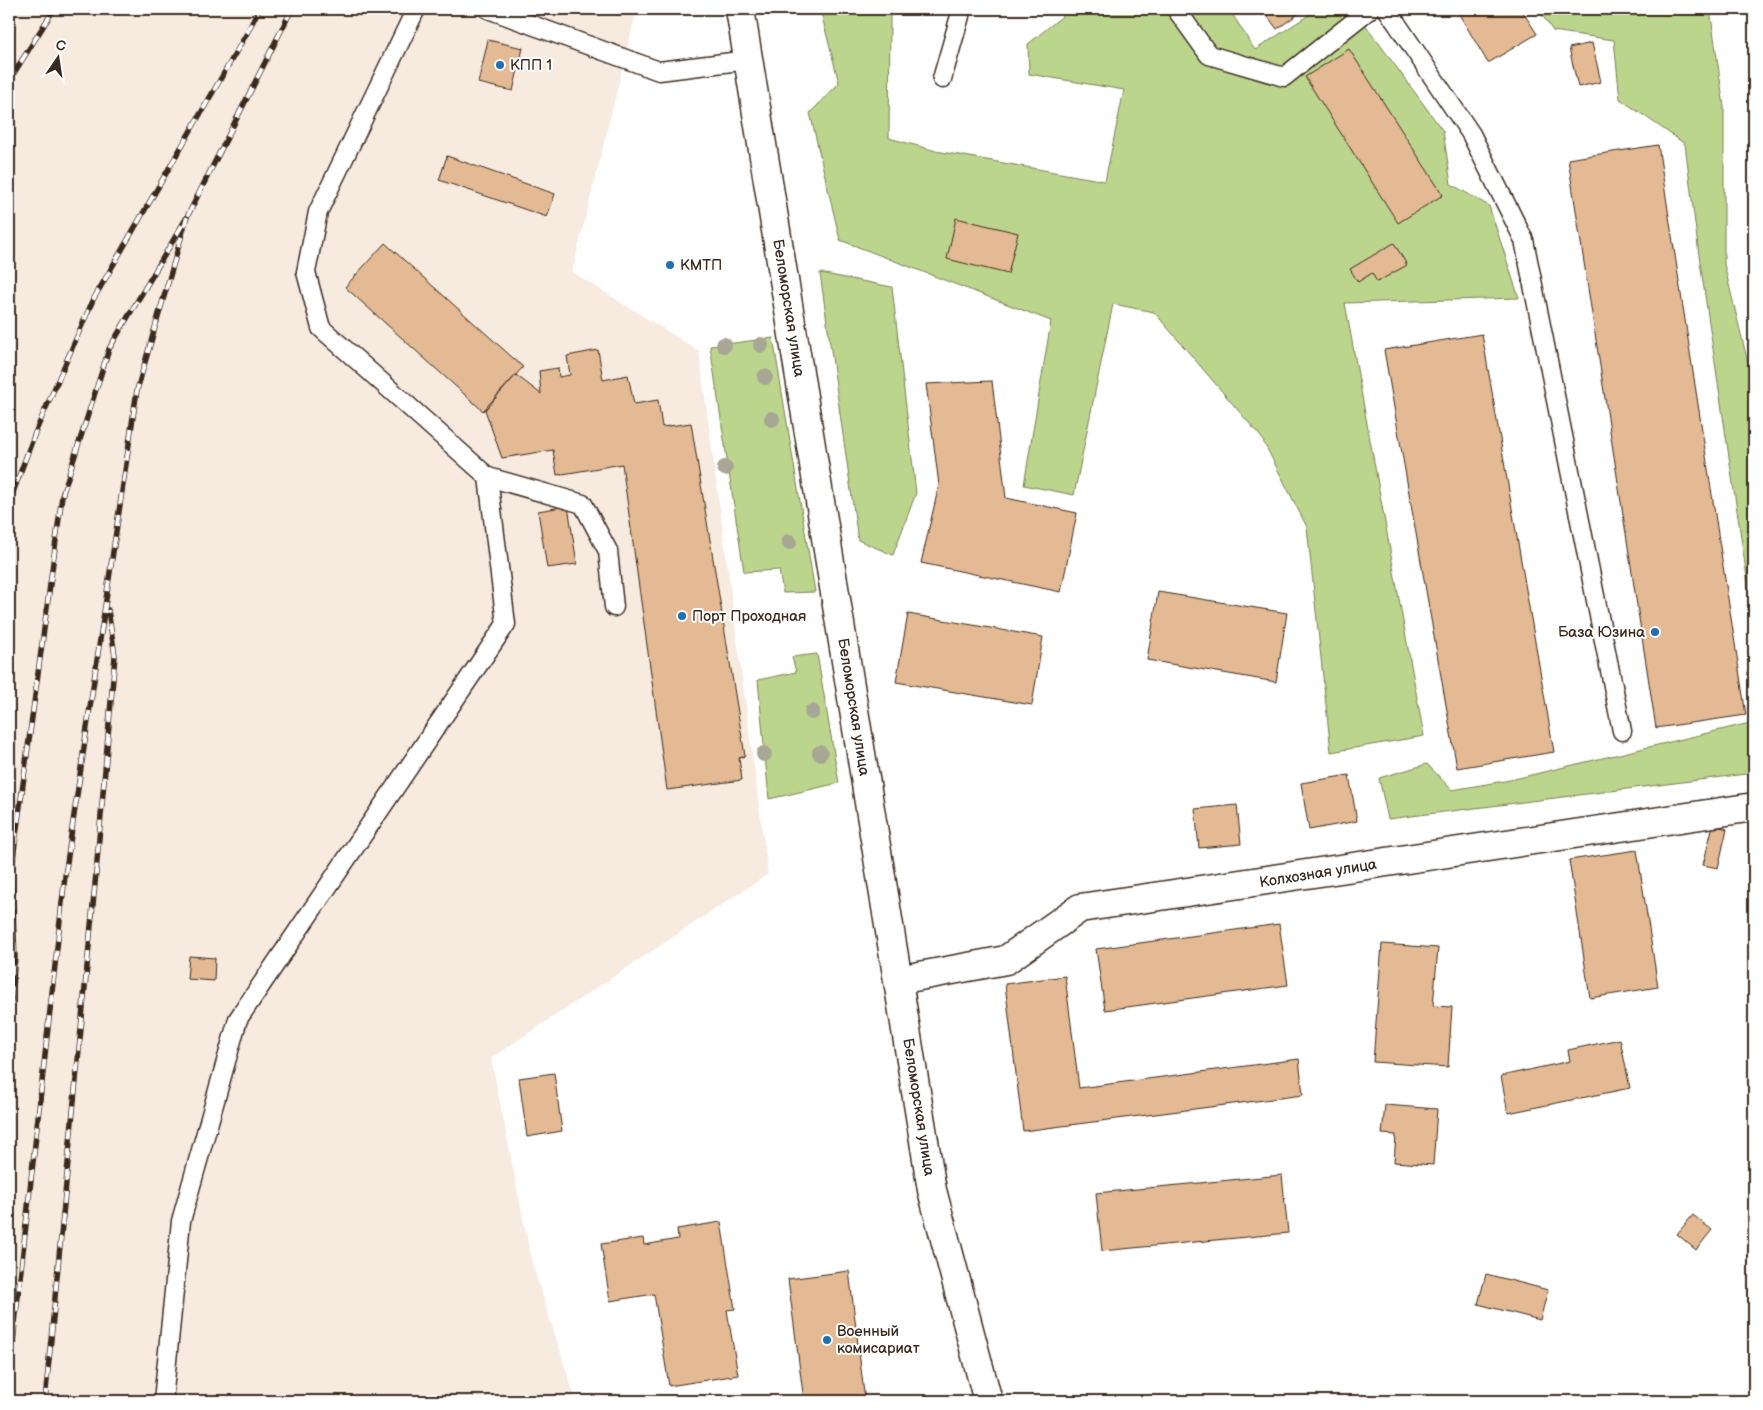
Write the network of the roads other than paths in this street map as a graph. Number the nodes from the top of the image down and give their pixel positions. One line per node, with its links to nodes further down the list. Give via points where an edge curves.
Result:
1 (416, 9): 10 (lane, via 318,212 306,272 321,328)
2 (488, 9): 8 (lane, via 659,71)
3 (740, 9): 8 (street, Беломорская улица)
4 (960, 9): 9 (lane)
5 (1176, 9): 6 (lane, via 1208,55 1284,77)
6 (1370, 9)
7 (1387, 9): 12 (lane, via 1471,134 1524,240)
8 (748, 60): 14 (street, Беломорская улица)
9 (942, 79)
10 (488, 477): 11 (lane, via 584,504 608,551); 15 (lane, via 506,624 238,1019 181,1221)
11 (614, 607)
12 (1622, 731)
13 (1754, 807): 14 (street, Колхозная улица, via 1080,908 1006,960)
14 (898, 980): 16 (street, Беломорская улица, via 932,1190)
15 (164, 1401)
16 (988, 1401)

